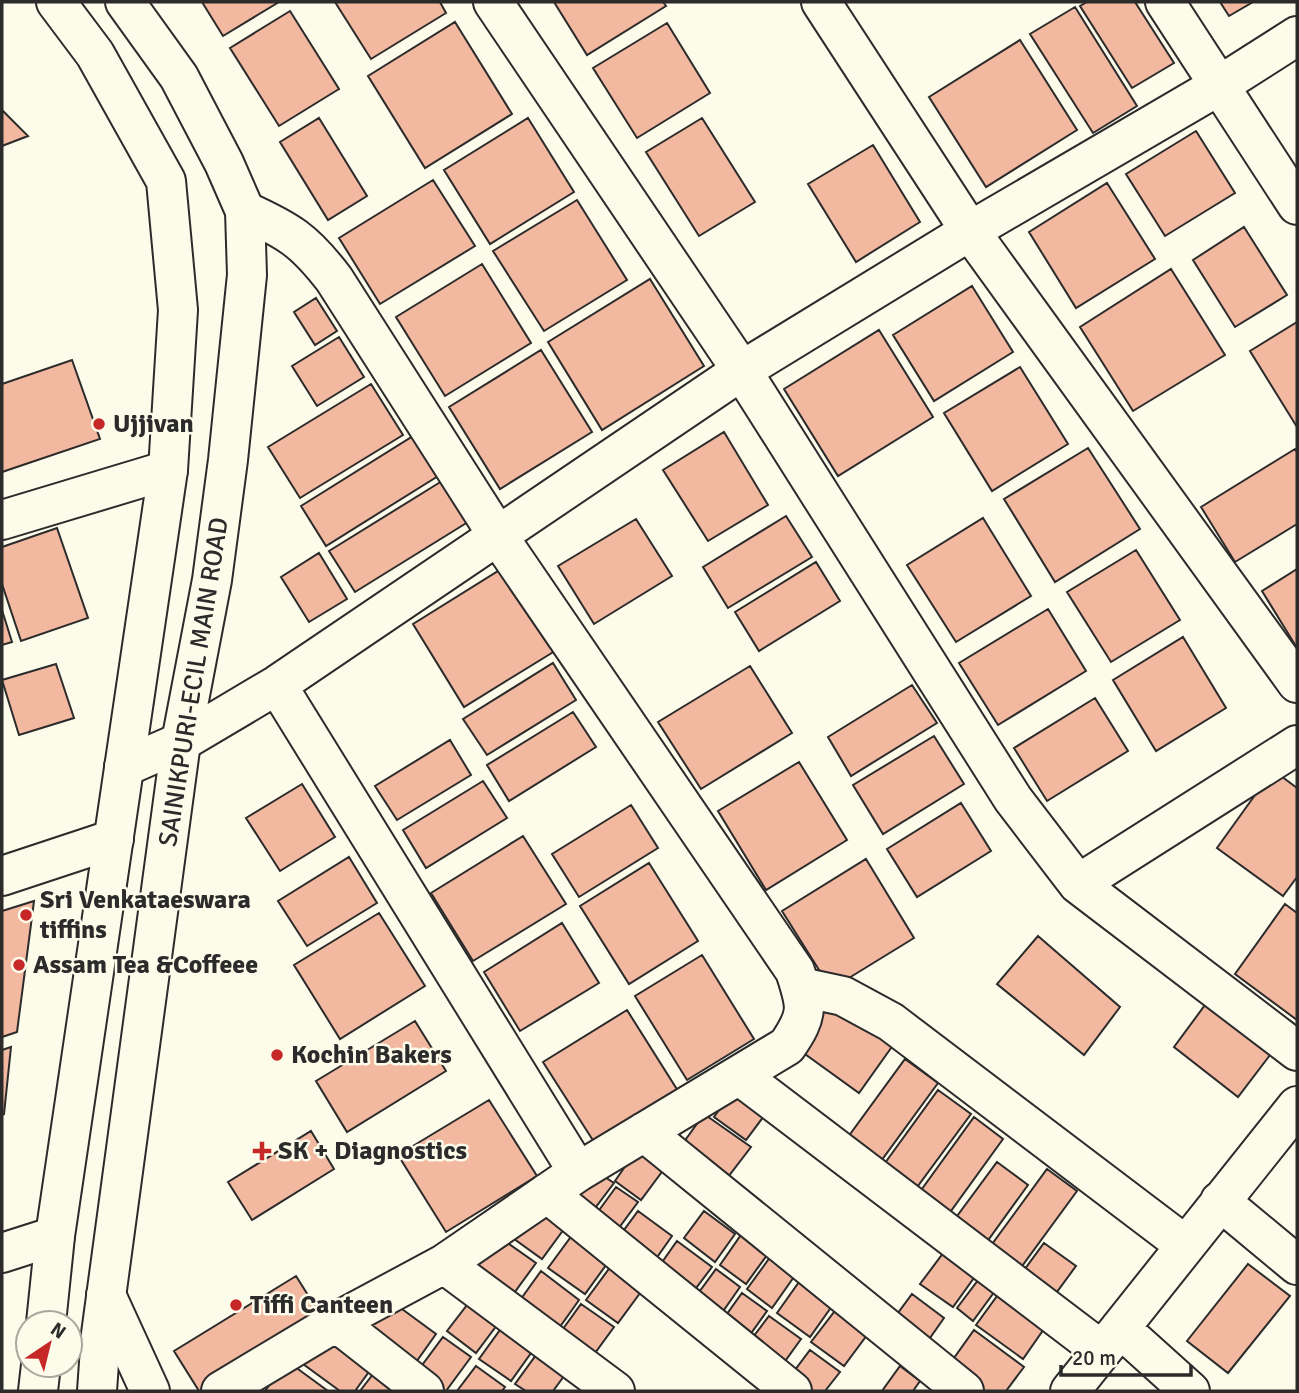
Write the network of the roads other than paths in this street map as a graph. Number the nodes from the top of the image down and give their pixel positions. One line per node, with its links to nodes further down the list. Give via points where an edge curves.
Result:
1 (56, 2): 12 (street, SAINIKPURI-ECIL MAIN ROAD, via 94,54 166,181 178,310)
2 (125, 2): 9 (street, SAINIKPURI-ECIL MAIN ROAD, via 179,78)
3 (493, 2): 11 (street)
4 (821, 2): 10 (street)
5 (1165, 2): 7 (street)
6 (1297, 36): 7 (street)
7 (1220, 85): 8 (street); 10 (street)
8 (1297, 205)
9 (245, 211): 14 (street, via 283,228 312,250); 17 (street, SAINIKPURI-ECIL MAIN ROAD, via 247,275 228,460 212,580)
10 (970, 231): 11 (street); 15 (street)
11 (742, 371): 14 (street); 22 (street, via 1013,799)
12 (168, 470): 13 (street); 19 (street, SAINIKPURI-ECIL MAIN ROAD)
13 (2, 520)
14 (498, 536): 16 (street); 23 (street, via 795,971)
15 (1297, 682)
16 (277, 685): 17 (street); 28 (street)
17 (181, 742): 19 (street); 35 (street, SAINIKPURI-ECIL MAIN ROAD)
18 (1297, 745): 22 (street)
19 (124, 768): 20 (street, SAINIKPURI-ECIL MAIN ROAD)
20 (114, 839): 21 (street); 30 (street, SAINIKPURI-ECIL MAIN ROAD)
21 (2, 876)
22 (1078, 884): 24 (street)
23 (801, 987): 25 (street, via 806,1010 800,1028 787,1046); 31 (street, via 843,996 891,1022)
24 (1297, 1051)
25 (740, 1076): 27 (street); 38 (street)
26 (1297, 1106): 29 (street)
27 (644, 1132): 28 (street); 45 (street)
28 (562, 1182): 33 (street); 44 (street)
29 (1220, 1201): 31 (street); 34 (street)
30 (55, 1236): 32 (street); 36 (street, SAINIKPURI-ECIL MAIN ROAD)
31 (1185, 1245): 38 (street)
32 (2, 1253)
33 (444, 1264): 37 (street); 43 (street)
34 (1297, 1265)
35 (106, 1295): 40 (street, SAINIKPURI-ECIL MAIN ROAD); 41 (street)
36 (47, 1309)
37 (336, 1322): 39 (street); 42 (street)
38 (1111, 1340): 46 (street); 47 (street)
39 (225, 1390)
40 (97, 1391)
41 (150, 1391)
42 (424, 1391)
43 (615, 1391)
44 (792, 1391)
45 (964, 1391)
46 (1070, 1391)
47 (1190, 1391)

